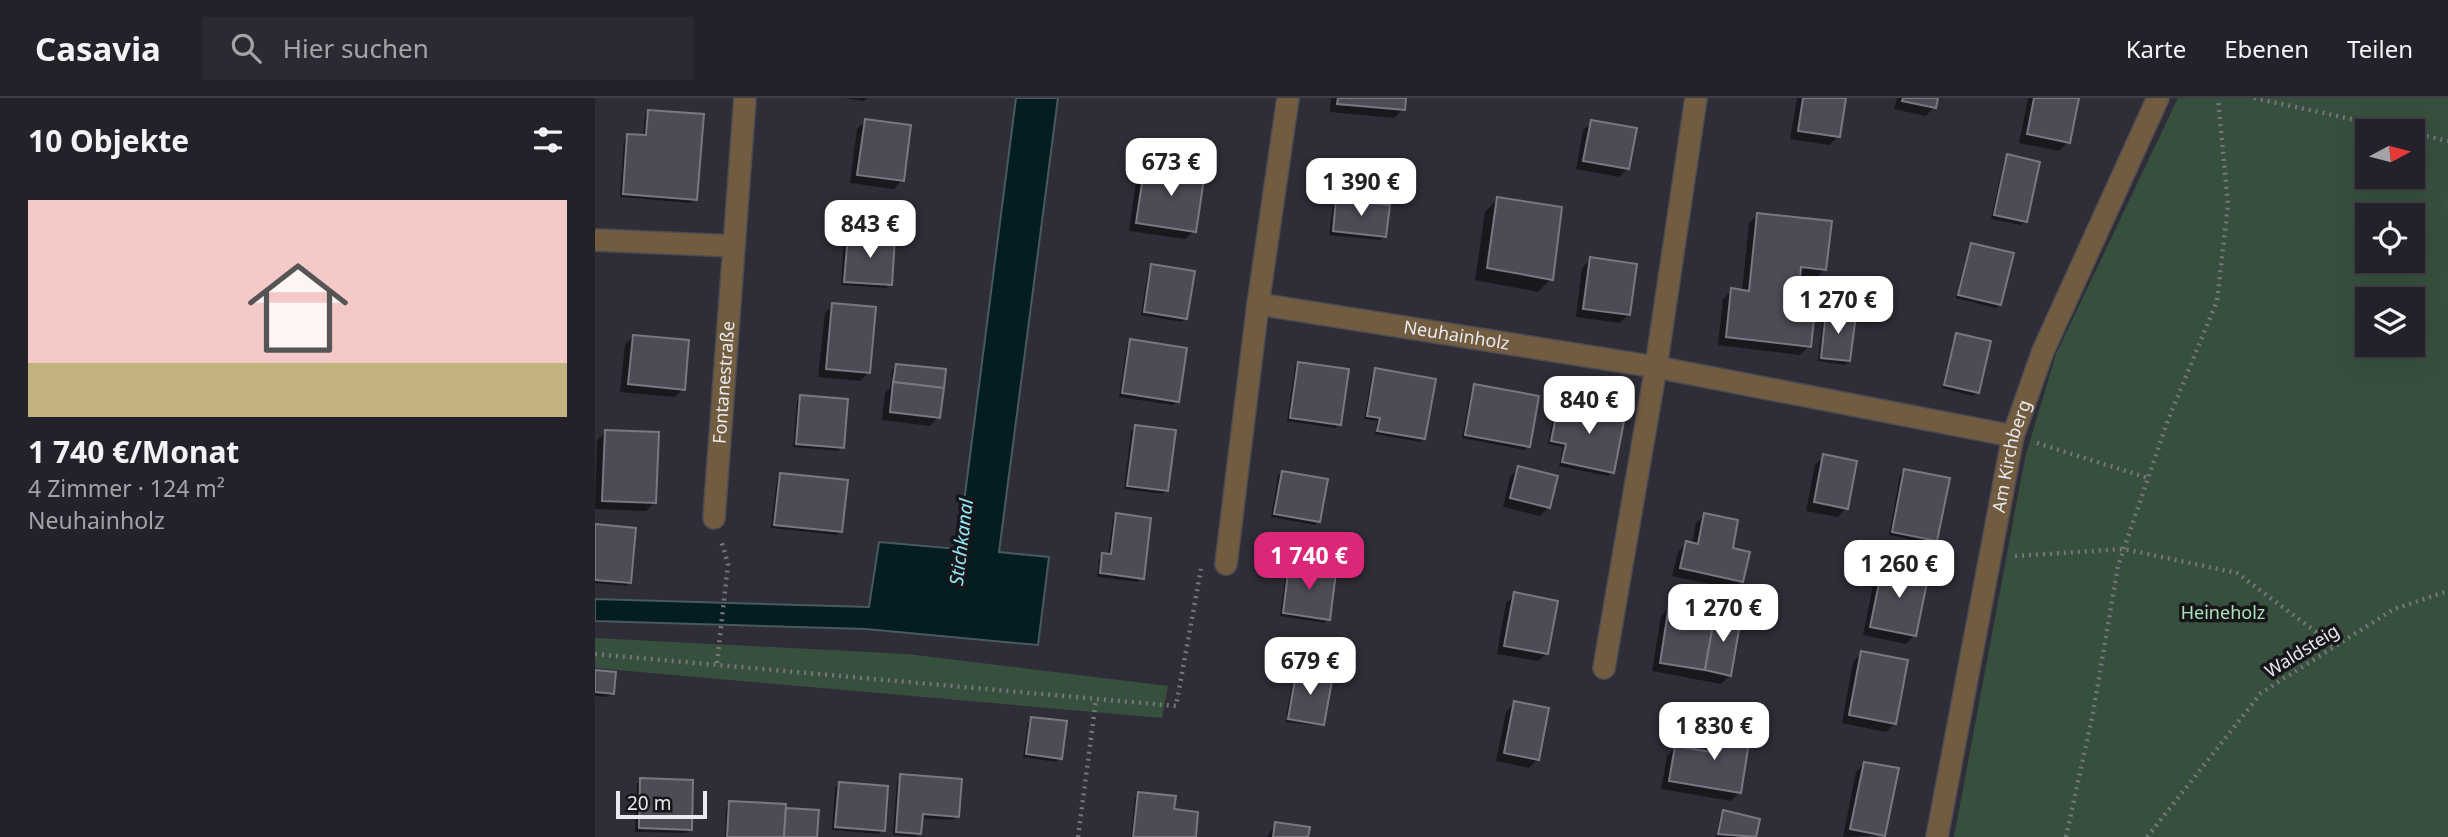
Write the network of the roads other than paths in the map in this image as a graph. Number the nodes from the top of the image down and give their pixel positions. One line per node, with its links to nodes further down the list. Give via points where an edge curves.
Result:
1 (745, 98): 6 (street, Fontanestraße)
2 (1288, 98): 7 (street)
3 (1696, 98): 8 (street)
4 (2158, 98): 9 (street, Am Kirchberg, via 2042,351)
5 (595, 240): 6 (street)
6 (734, 246): 10 (street, Fontanestraße)
7 (1258, 304): 8 (street, Neuhainholz); 11 (street)
8 (1656, 367): 9 (street, Neuhainholz); 12 (street)
9 (2013, 436): 13 (street, Am Kirchberg)
10 (714, 518)
11 (1226, 564)
12 (1604, 668)
13 (1937, 837)

